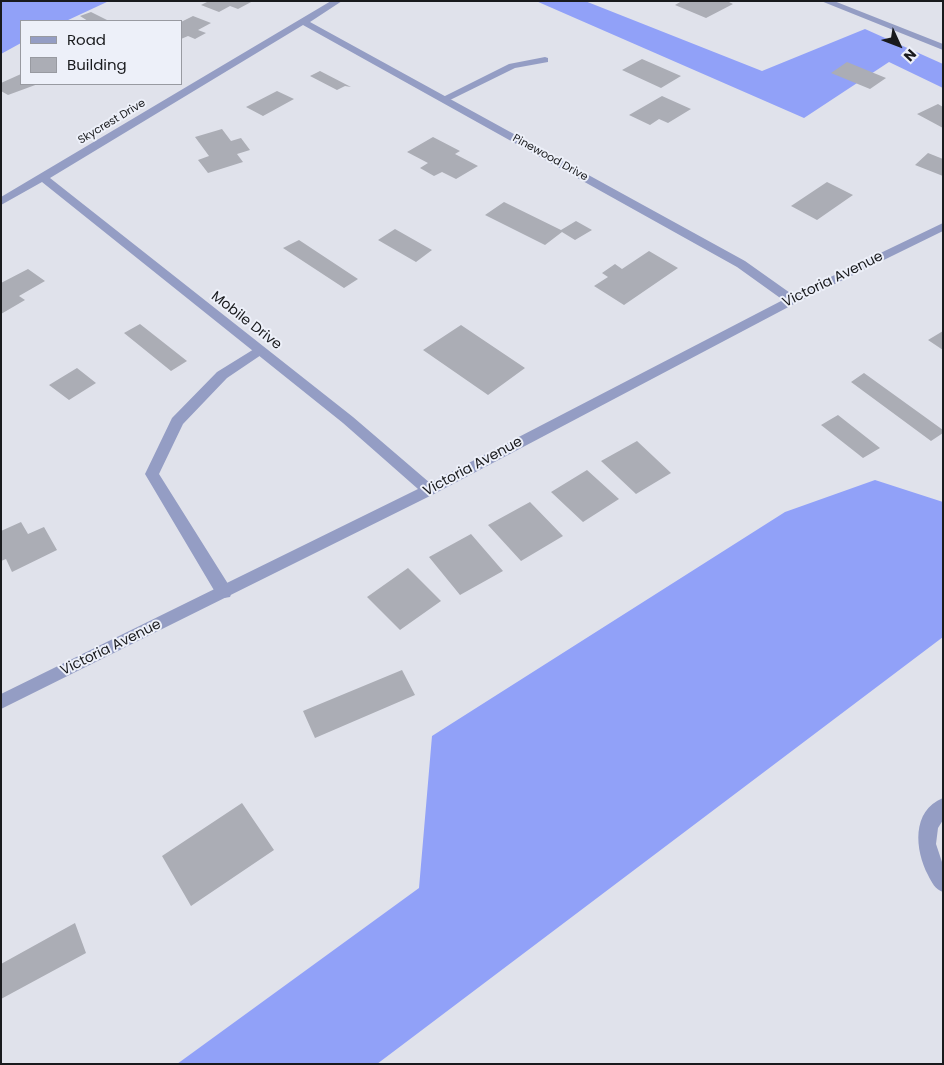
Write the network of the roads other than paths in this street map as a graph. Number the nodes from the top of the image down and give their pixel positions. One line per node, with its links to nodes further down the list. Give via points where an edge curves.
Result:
1 (338, 1): 3 (street, Skycrest Drive)
2 (832, 2): 4 (street)
3 (304, 22): 6 (street, Pinewood Drive); 7 (street, Skycrest Drive)
4 (943, 47)
5 (545, 60): 6 (street, via 512,66)
6 (444, 99): 10 (street, Pinewood Drive, via 741,264)
7 (42, 178): 8 (street, Skycrest Drive); 11 (street, Mobile Drive)
8 (1, 202)
9 (943, 226): 10 (street, Victoria Avenue)
10 (792, 300): 12 (street, Victoria Avenue)
11 (259, 350): 12 (street, Mobile Drive, via 348,420); 13 (street, via 222,374 176,421 152,474)
12 (429, 490): 13 (street, Victoria Avenue)
13 (224, 592): 14 (street, Victoria Avenue)
14 (1, 702)
15 (943, 807): 16 (street, via 926,831 927,854)
16 (943, 883)

